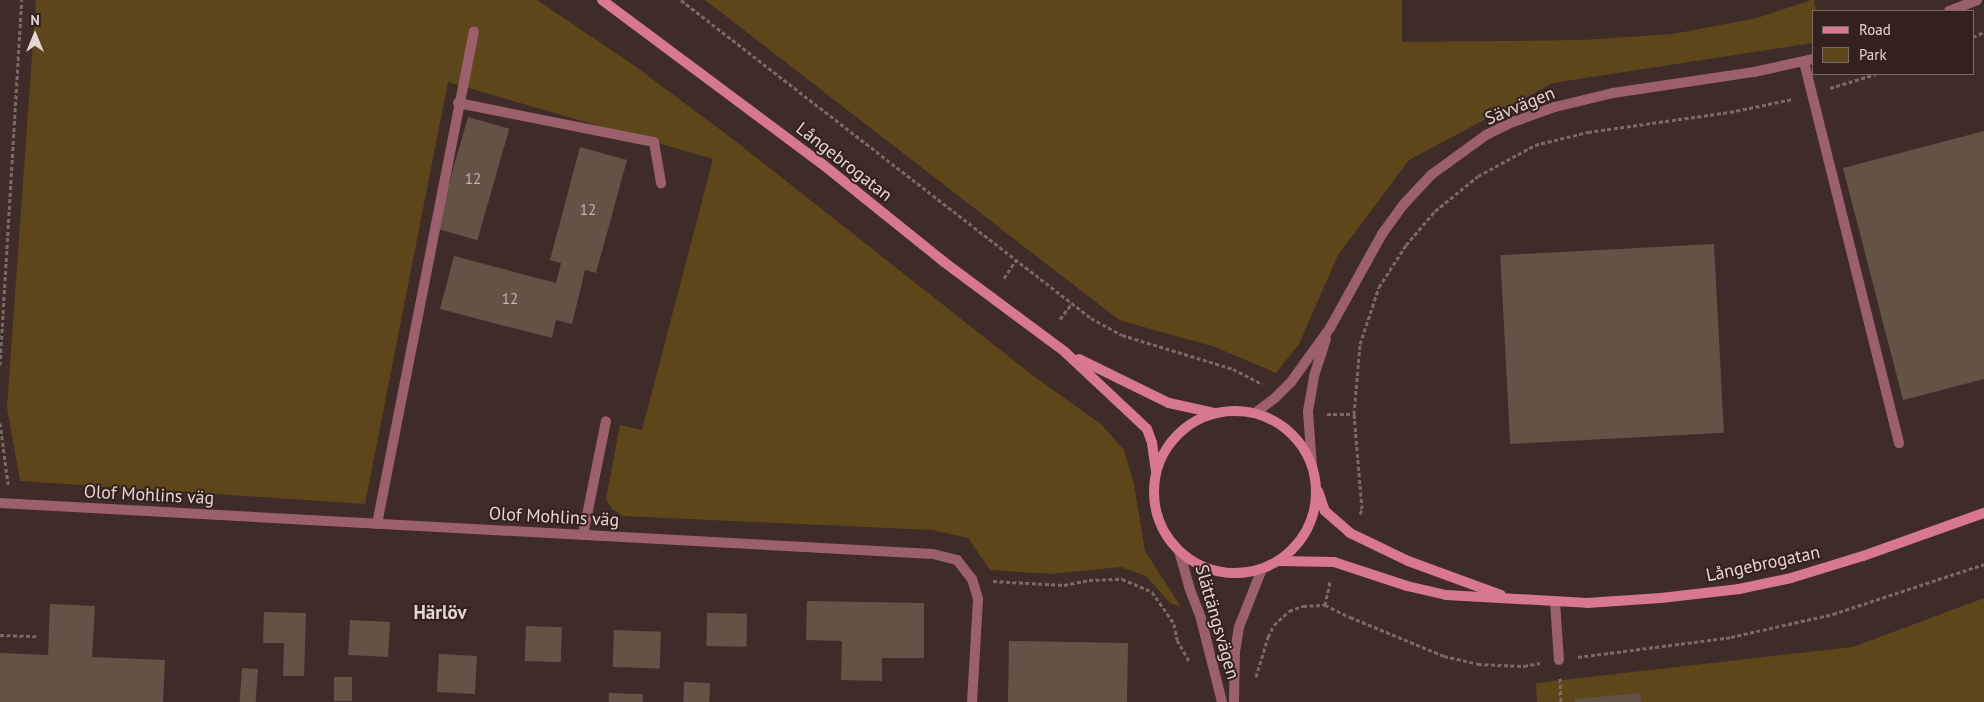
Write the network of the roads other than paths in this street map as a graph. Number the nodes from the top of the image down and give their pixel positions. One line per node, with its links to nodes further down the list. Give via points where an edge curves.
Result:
1 (602, 0): 9 (main road, Långebrogatan, via 758,115 951,268)
2 (1977, 0): 3 (street)
3 (1952, 10)
4 (474, 32): 6 (street)
5 (1808, 60): 8 (street, Sävvägen, via 1754,72 1613,93 1555,107 1512,122 1486,136 1431,175 1404,204 1382,234); 13 (street, via 1811,94)
6 (458, 104): 7 (street, via 654,142); 19 (street)
7 (661, 183)
8 (1330, 328): 10 (street, Sävvägen, via 1291,382); 14 (street, Sävvägen, via 1314,376 1308,411)
9 (1065, 352): 11 (main road, Långebrogatan, via 1168,403); 15 (main road, Långebrogatan, via 1147,429)
10 (1255, 413): 11 (main road, via 1235,410); 14 (main road, via 1274,420 1290,432)
11 (1214, 414): 15 (main road, via 1194,421 1177,434)
12 (606, 421): 20 (street)
13 (1899, 443)
14 (1312, 466): 16 (main road)
15 (1156, 470): 21 (main road, via 1153,492 1156,514 1165,534)
16 (1316, 484): 22 (main road, via 1316,502 1304,536); 24 (main road, Långebrogatan, via 1325,511 1350,533 1408,561)
17 (5, 504): 19 (street, Olof Mohlins väg)
18 (1984, 514): 25 (main road, Långebrogatan, via 1863,556 1791,578 1739,589 1661,598)
19 (377, 524): 20 (street, Olof Mohlins väg)
20 (583, 535): 27 (street, Olof Mohlins väg, via 933,554 957,560 972,579 978,599)
21 (1179, 551): 23 (main road, via 1204,567 1233,573); 28 (street, Slättängsvägen, via 1201,618)
22 (1278, 561): 23 (main road); 24 (main road, Långebrogatan, via 1334,562 1446,595)
23 (1262, 569): 29 (street, Slättängsvägen, via 1239,627)
24 (1511, 598): 25 (main road, Långebrogatan)
25 (1554, 602): 26 (street)
26 (1559, 660)
27 (972, 702)
28 (1222, 702)
29 (1234, 702)

